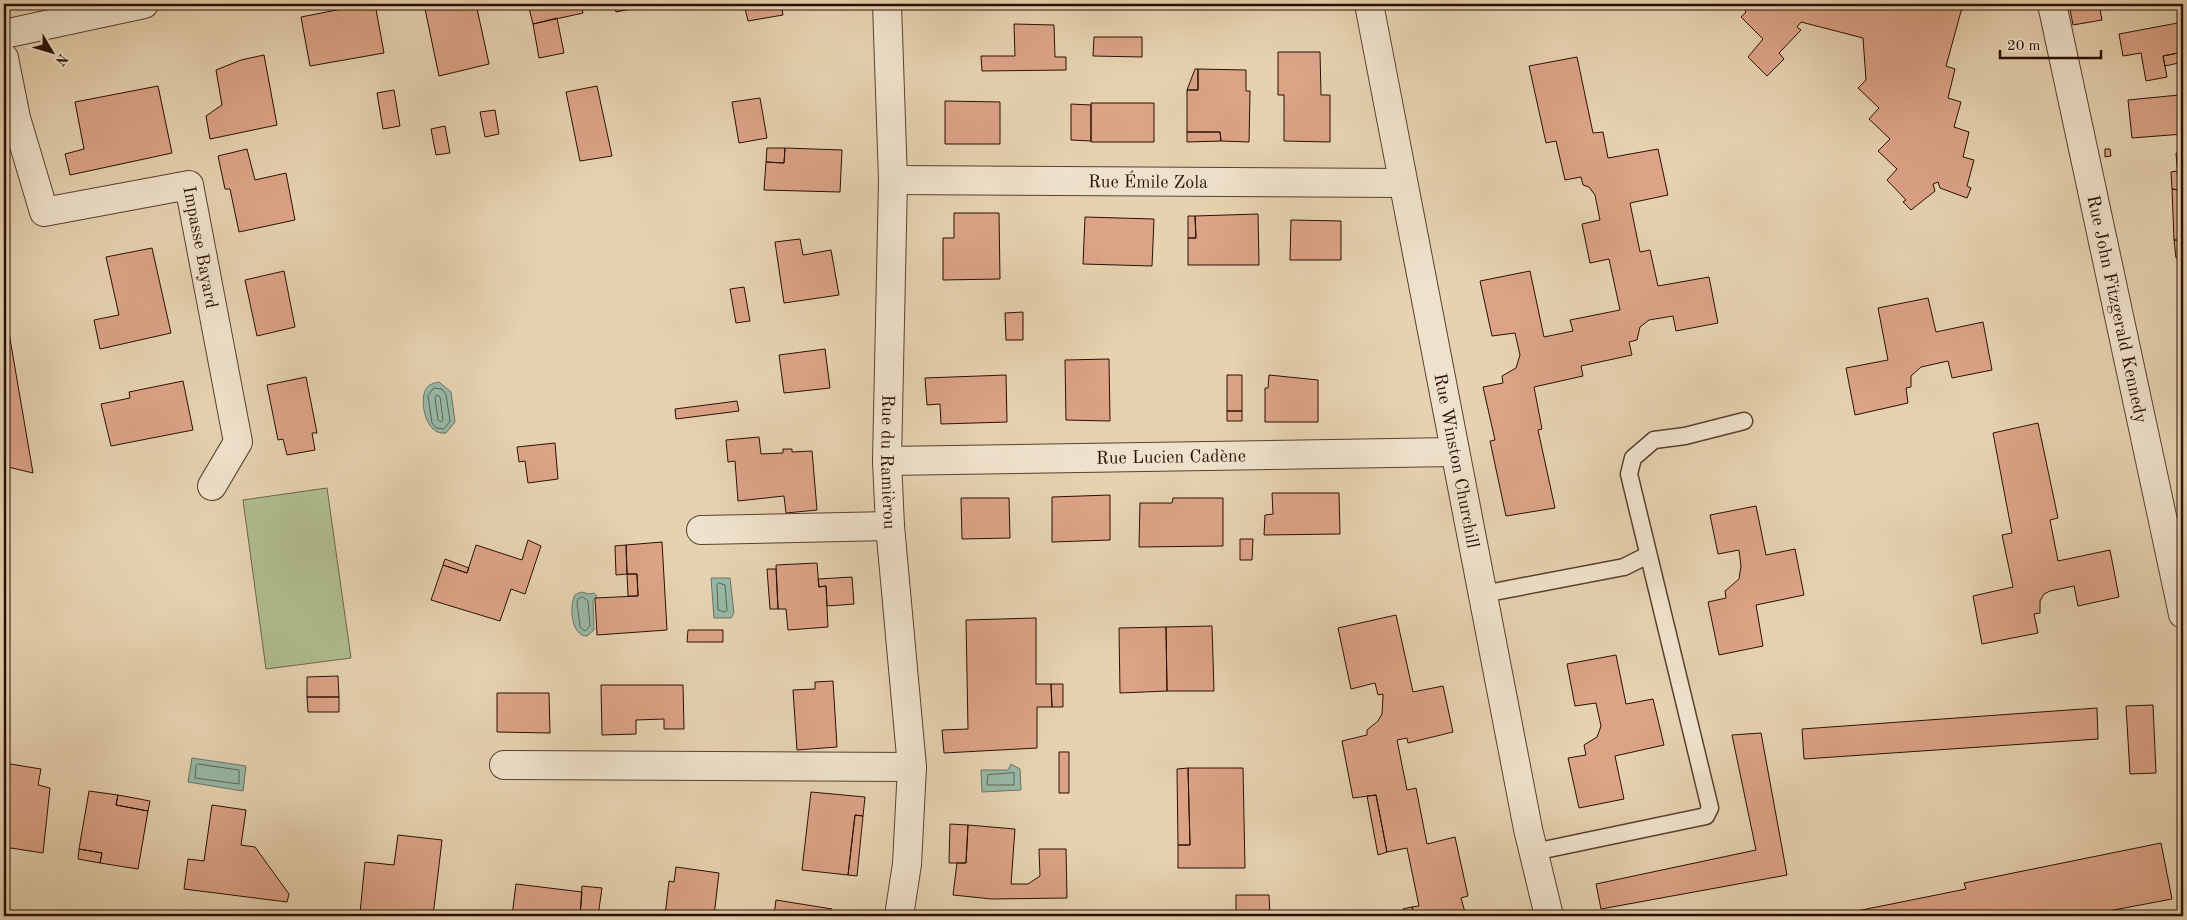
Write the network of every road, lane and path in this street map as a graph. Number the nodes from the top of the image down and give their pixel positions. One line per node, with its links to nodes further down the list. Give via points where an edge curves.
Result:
1 (144, 4): 5 (street)
2 (887, 4): 7 (street, Rue du Ramièrou)
3 (1369, 4): 8 (street, Rue Winston Churchill)
4 (2052, 4): 17 (street, Rue John Fitzgerald Kennedy)
5 (4, 34)
6 (4, 58): 12 (street, Impasse Bayard, via 16,118 44,212 189,185 238,442)
7 (894, 180): 8 (street, Rue Émile Zola); 11 (street, Rue du Ramièrou)
8 (1402, 183): 10 (street, Rue Winston Churchill)
9 (1744, 421): 15 (lane, via 1654,440 1633,458 1629,474)
10 (1454, 452): 11 (street, Rue Lucien Cadène); 16 (street, Rue Winston Churchill)
11 (887, 461): 13 (street, Rue du Ramièrou)
12 (212, 486)
13 (890, 526): 14 (street); 19 (street, Rue du Ramièrou)
14 (701, 530)
15 (1648, 555): 16 (lane, via 1624,567); 20 (lane, via 1710,808 1706,816)
16 (1483, 594): 20 (street, Rue Winston Churchill)
17 (2183, 614)
18 (504, 765): 19 (street)
19 (912, 767): 21 (street, Rue du Ramièrou, via 907,864)
20 (1534, 852): 22 (street, Rue Winston Churchill)
21 (899, 916)
22 (1550, 916)

